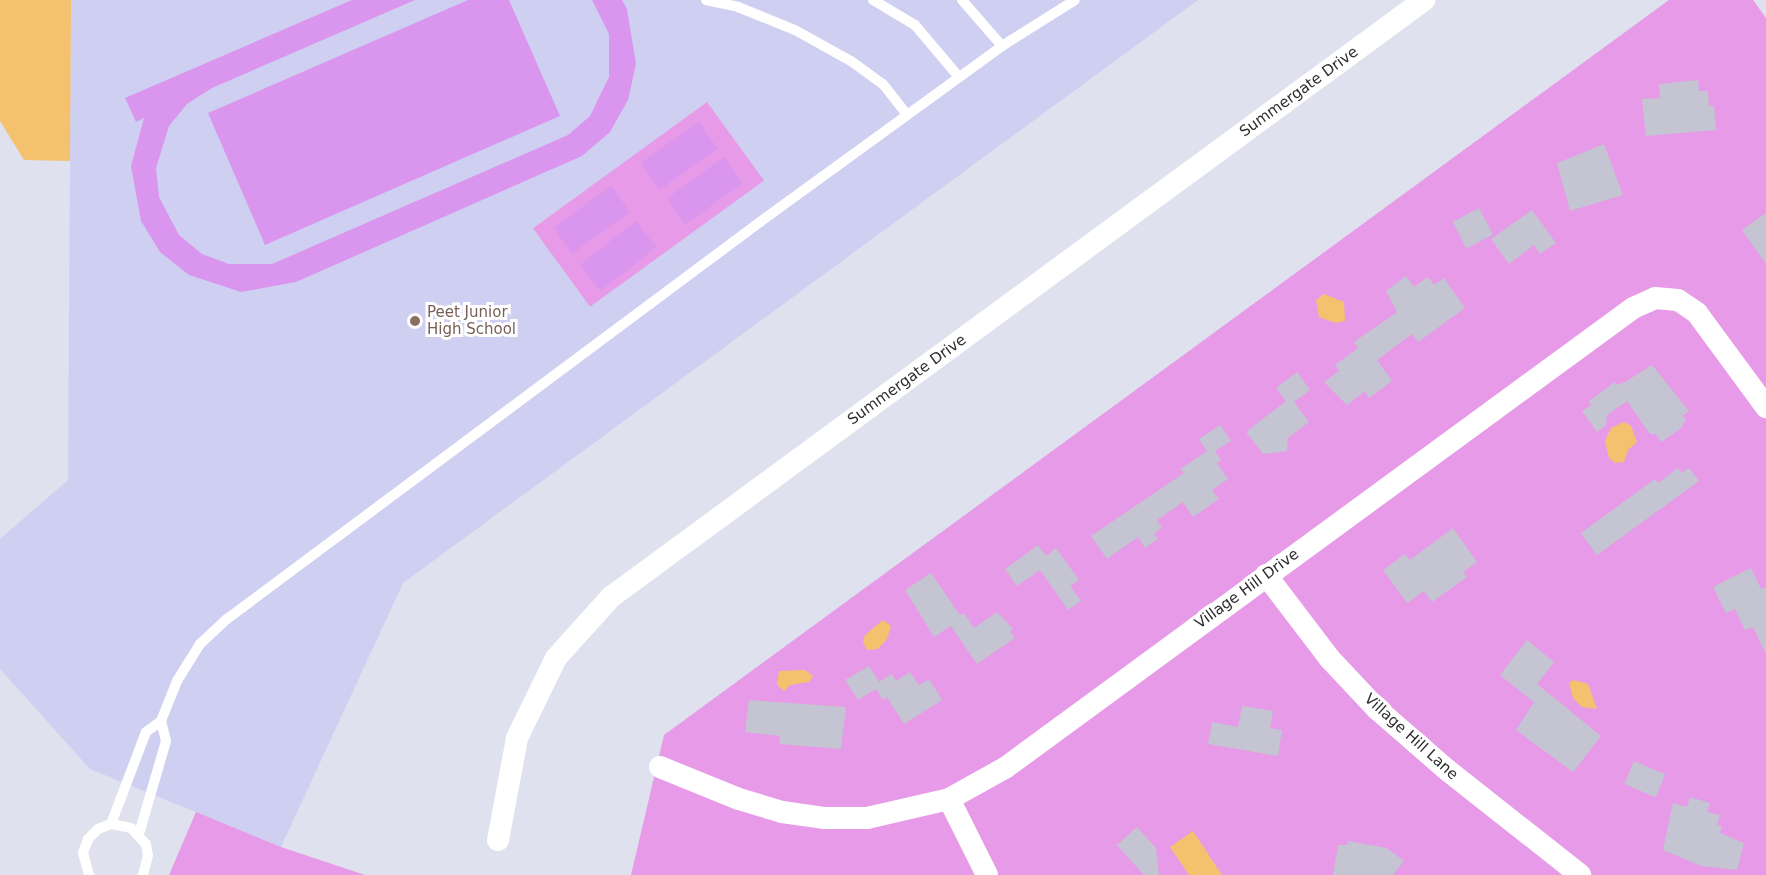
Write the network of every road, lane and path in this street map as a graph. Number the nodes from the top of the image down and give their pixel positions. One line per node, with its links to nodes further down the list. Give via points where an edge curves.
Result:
1 (706, 0): 8 (lane, via 738,7 795,30 851,61 883,84)
2 (873, 0): 7 (lane, via 915,25)
3 (962, 0): 6 (lane)
4 (1075, 0): 6 (lane)
5 (1424, 0): 16 (street, Summergate Drive, via 611,597 556,658 517,738)
6 (1002, 46): 7 (lane)
7 (959, 77): 8 (lane)
8 (907, 115): 11 (lane, via 227,619 200,644 177,681)
9 (1766, 407): 10 (street, Village Hill Drive, via 1697,313 1678,300 1655,298 1633,308)
10 (1266, 575): 13 (street, Village Hill Drive, via 1005,768); 20 (street, Village Hill Lane, via 1330,659 1377,709)
11 (161, 721): 14 (lane, via 146,732); 15 (lane, via 166,741)
12 (660, 767): 13 (street, Village Hill Drive, via 739,799 782,812 824,818 867,818)
13 (949, 799): 19 (street)
14 (111, 824): 15 (lane); 17 (lane, via 87,839 83,853)
15 (139, 834): 18 (lane, via 148,855)
16 (498, 840)
17 (89, 875)
18 (143, 875)
19 (987, 875)
20 (1581, 875)

